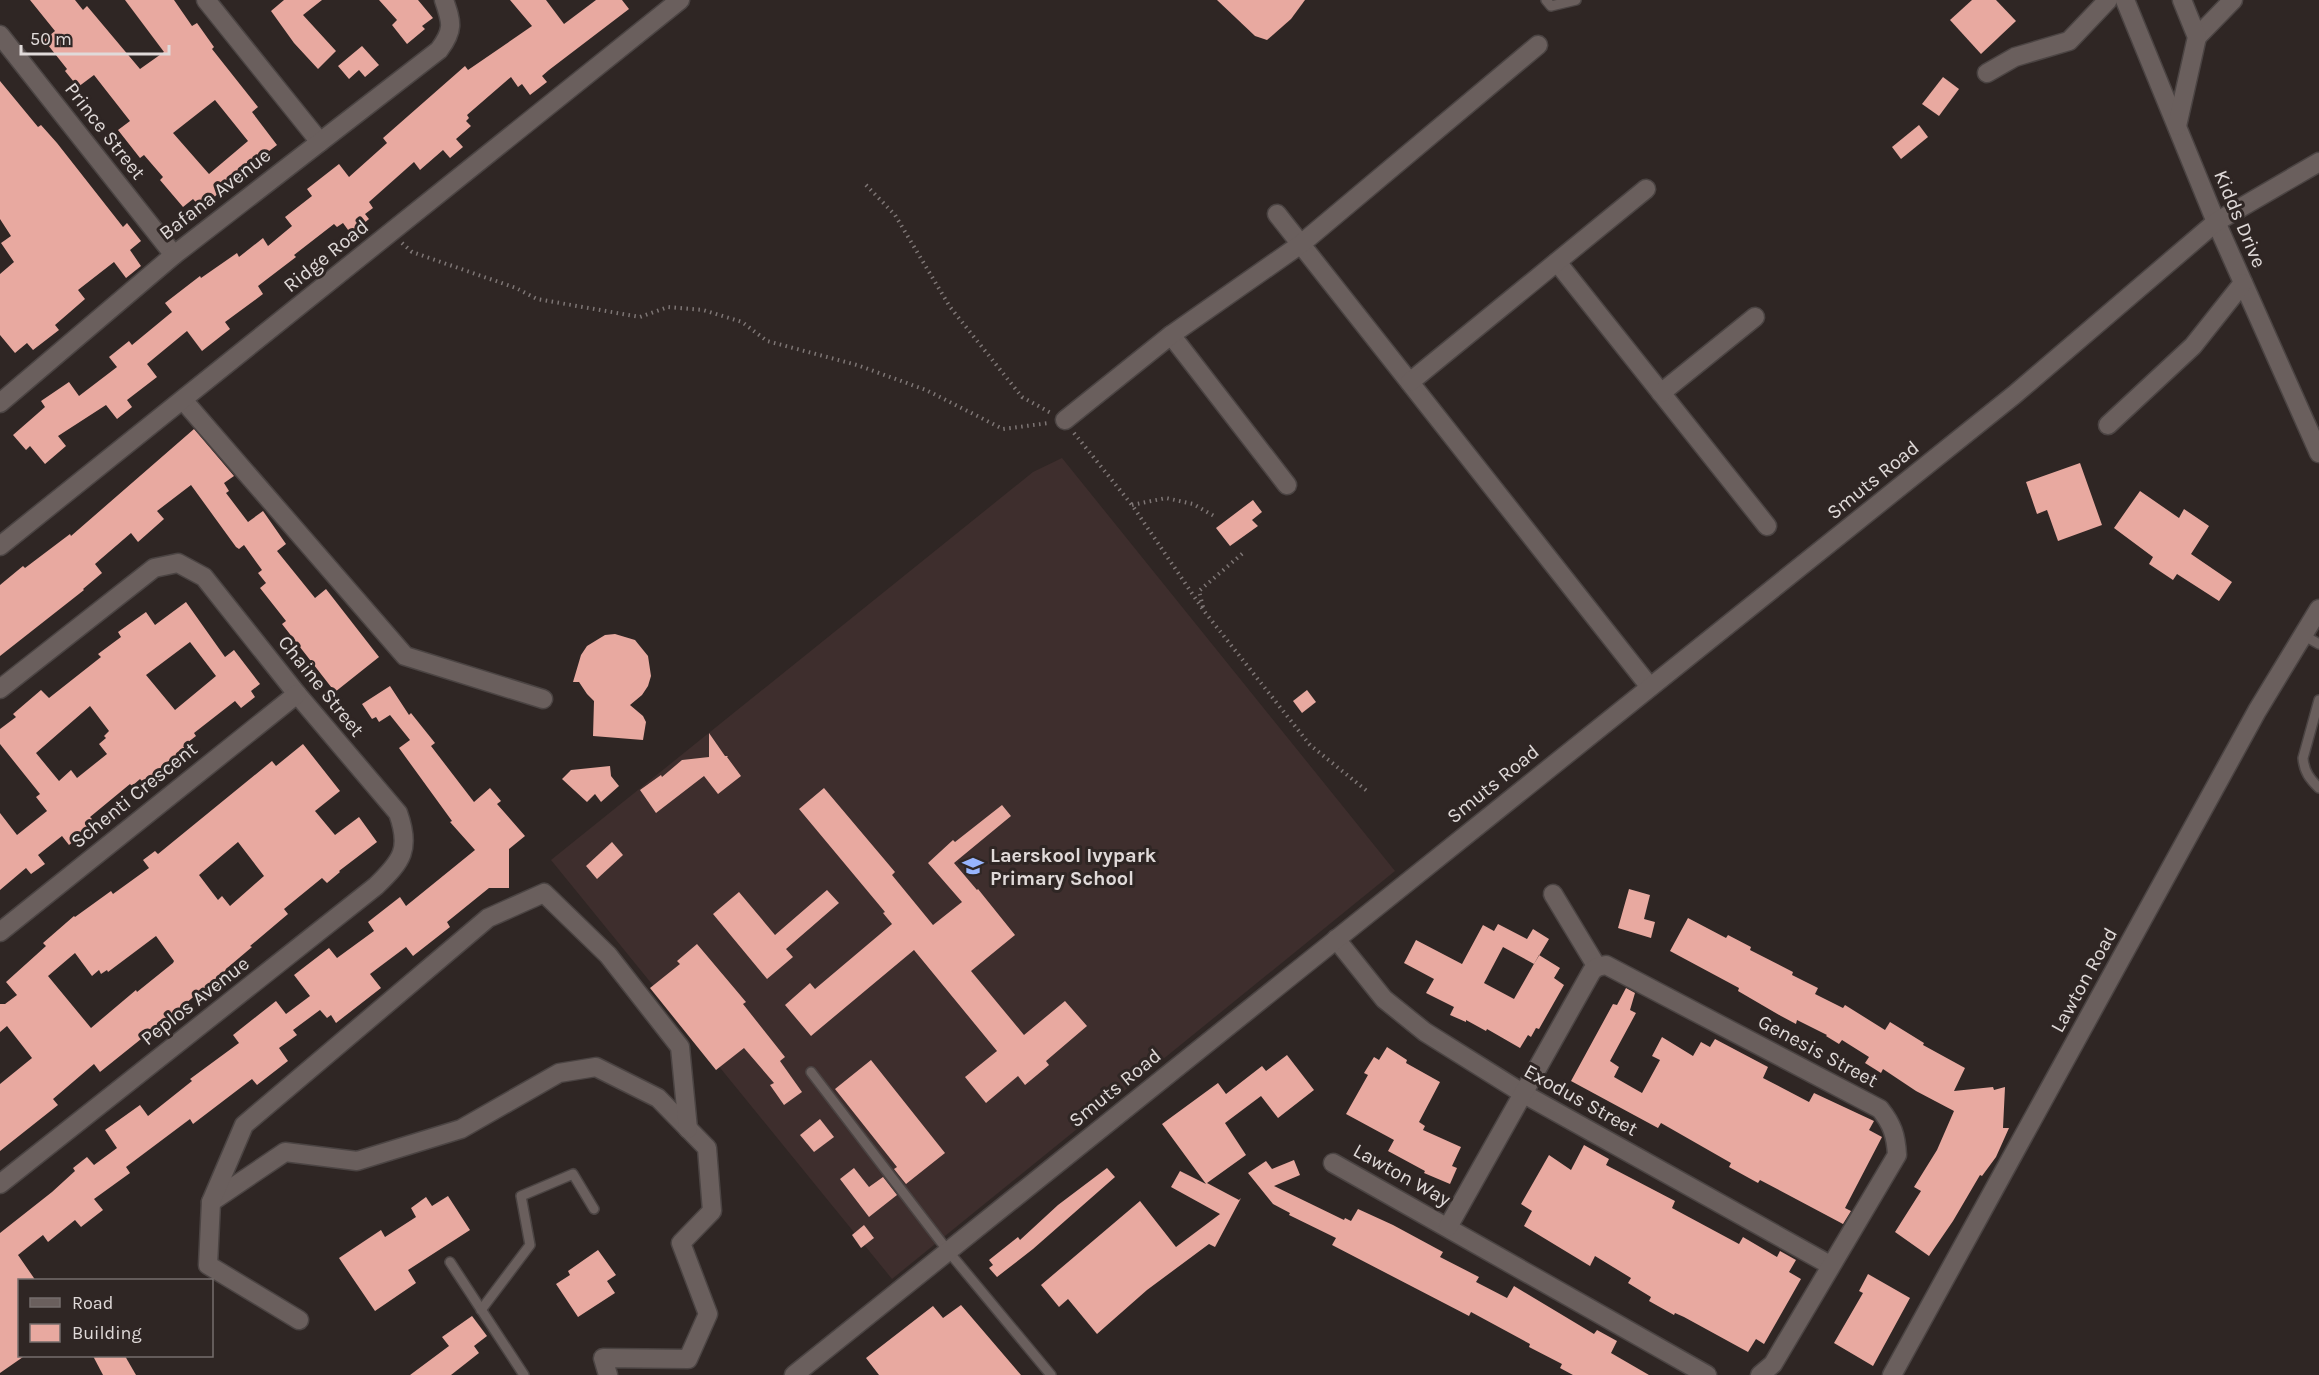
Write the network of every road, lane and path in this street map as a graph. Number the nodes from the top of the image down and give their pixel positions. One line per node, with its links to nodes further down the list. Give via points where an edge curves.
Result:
1 (206, 0): 15 (street)
2 (444, 0): 15 (street, Bafana Avenue, via 451,21 450,36 439,50)
3 (681, 0): 21 (street, Ridge Road)
4 (1546, 0): 5 (lane, via 1551,6)
5 (1575, 0)
6 (2108, 0): 13 (street, via 2069,40 2015,57)
7 (2125, 0): 14 (street, Kidds Drive)
8 (2182, 0): 11 (street)
9 (2233, 0): 11 (street)
10 (0, 35): 23 (street, Prince Street)
11 (2197, 37): 14 (street)
12 (1538, 45): 22 (street)
13 (1987, 73)
14 (2177, 126): 20 (street, Kidds Drive)
15 (320, 141): 23 (street, Bafana Avenue)
16 (2319, 162): 20 (street, Smuts Road)
17 (866, 185): 32 (path, via 895,216 950,307 1022,397)
18 (1646, 189): 24 (street)
19 (1277, 214): 22 (street)
20 (2216, 222): 25 (street, Kidds Drive); 44 (street, Smuts Road, via 2014,395)
21 (391, 233): 30 (street, Ridge Road); 32 (path, via 412,252 537,299 640,318 668,307 703,310 742,321 767,341 857,365 916,387 1003,429)
22 (1301, 244): 27 (street); 28 (street)
23 (174, 255): 31 (street, Bafana Avenue)
24 (1557, 262): 28 (street); 29 (street)
25 (2244, 283): 33 (street, via 2193,346); 34 (street, Kidds Drive)
26 (1755, 317): 29 (street)
27 (1171, 335): 32 (street); 35 (street)
28 (1410, 382): 44 (street)
29 (1661, 393): 38 (street)
30 (183, 400): 39 (street, Ridge Road); 47 (street, via 405,656)
31 (0, 403)
32 (1065, 420): 36 (path)
33 (2108, 425)
34 (2319, 453)
35 (1287, 485)
36 (1132, 505): 37 (path, via 1166,498 1193,504); 42 (path)
37 (1216, 517)
38 (1767, 526)
39 (0, 546)
40 (1243, 553): 42 (path, via 1199,591)
41 (2319, 609): 43 (street, Lawton Road)
42 (1204, 611): 50 (path, via 1310,745)
43 (2311, 640): 75 (street, Lawton Road, via 2257,711)
44 (1650, 687): 54 (street, Smuts Road)
45 (0, 689): 46 (street, Chaine Street, via 154,568 178,563 204,577)
46 (297, 694): 51 (street, Chaine Street, via 398,813); 53 (street, Schenti Crescent)
47 (543, 699)
48 (2319, 700): 49 (lane, via 2303,758 2308,776)
49 (2319, 788)
50 (1366, 791)
51 (405, 843): 60 (street, Peplos Avenue, via 396,866 376,886)
52 (1553, 894): 55 (street)
53 (0, 932)
54 (1336, 939): 57 (street, Exodus Street, via 1392,1006 1425,1032); 64 (street, Smuts Road)
55 (1598, 967): 57 (street, via 1592,971); 66 (street, Genesis Street, via 1606,965 1869,1103 1890,1121 1897,1155)
56 (811, 1072): 64 (lane)
57 (1524, 1094): 63 (street); 66 (street, Exodus Street)
58 (688, 1129): 61 (street, via 658,1098 596,1067 559,1073 461,1129 357,1161 285,1152); 61 (street, via 680,1047 608,955 544,893 488,918 244,1125); 70 (street, via 707,1148 712,1211 681,1243 708,1314 688,1359 603,1358)
59 (1333, 1163): 63 (street, Lawton Way)
60 (0, 1184)
61 (211, 1202): 68 (street, via 208,1265)
62 (594, 1209): 67 (lane, via 573,1174 521,1196 530,1245)
63 (1449, 1227): 73 (street)
64 (948, 1251): 71 (street, Smuts Road); 72 (lane)
65 (450, 1262): 67 (lane)
66 (1830, 1264): 74 (street, Genesis Street, via 1773,1364)
67 (481, 1310): 69 (lane)
68 (299, 1320)
69 (524, 1375)
70 (608, 1375)
71 (794, 1375)
72 (1051, 1375)
73 (1707, 1375)
74 (1760, 1375)
75 (1892, 1375)

